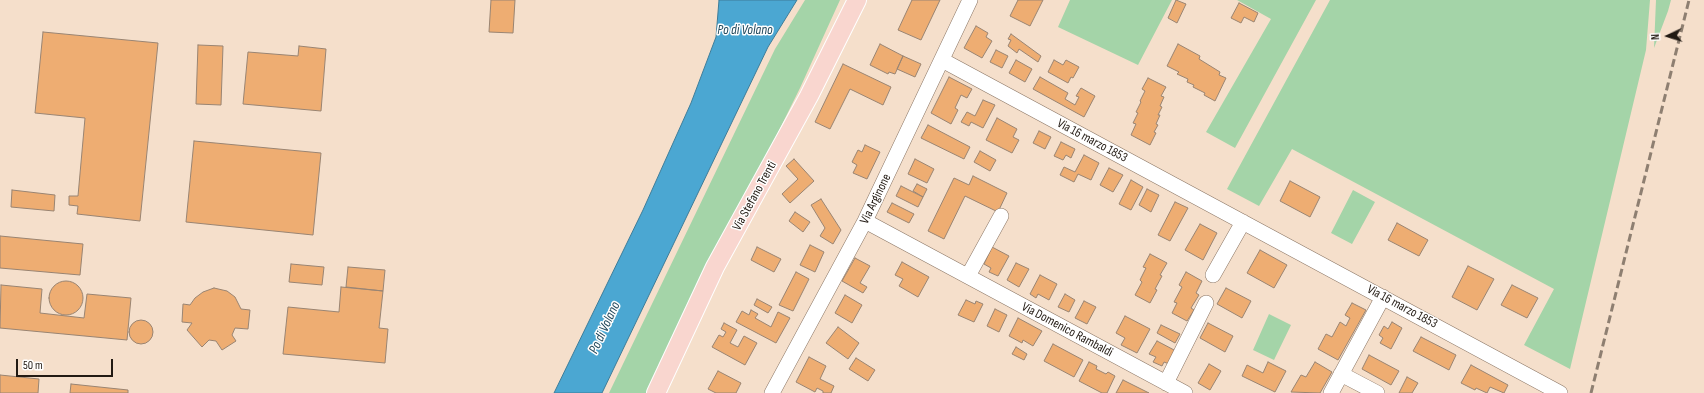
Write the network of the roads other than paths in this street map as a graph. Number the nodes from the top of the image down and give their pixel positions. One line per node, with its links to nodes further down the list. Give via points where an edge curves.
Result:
1 (857, 0): 13 (main road, Via Stefano Trenti, via 809,96 716,267)
2 (970, 0): 3 (street, Via Arginone)
3 (942, 60): 5 (street, Via Arginone); 6 (street, Via 16 marzo 1853)
4 (1001, 216): 8 (street)
5 (865, 221): 8 (street, Via Domenico Rambaldi); 14 (street, Via Arginone)
6 (1243, 222): 7 (street); 9 (street, Via 16 marzo 1853)
7 (1213, 274)
8 (968, 276): 12 (street, Via Domenico Rambaldi)
9 (1383, 297): 11 (street); 18 (street, Via 16 marzo 1853)
10 (1206, 303): 12 (street)
11 (1341, 374): 16 (street); 17 (street)
12 (1166, 383): 15 (street, Via Domenico Rambaldi)
13 (656, 393)
14 (772, 393)
15 (1185, 393)
16 (1331, 393)
17 (1377, 393)
18 (1559, 393)

